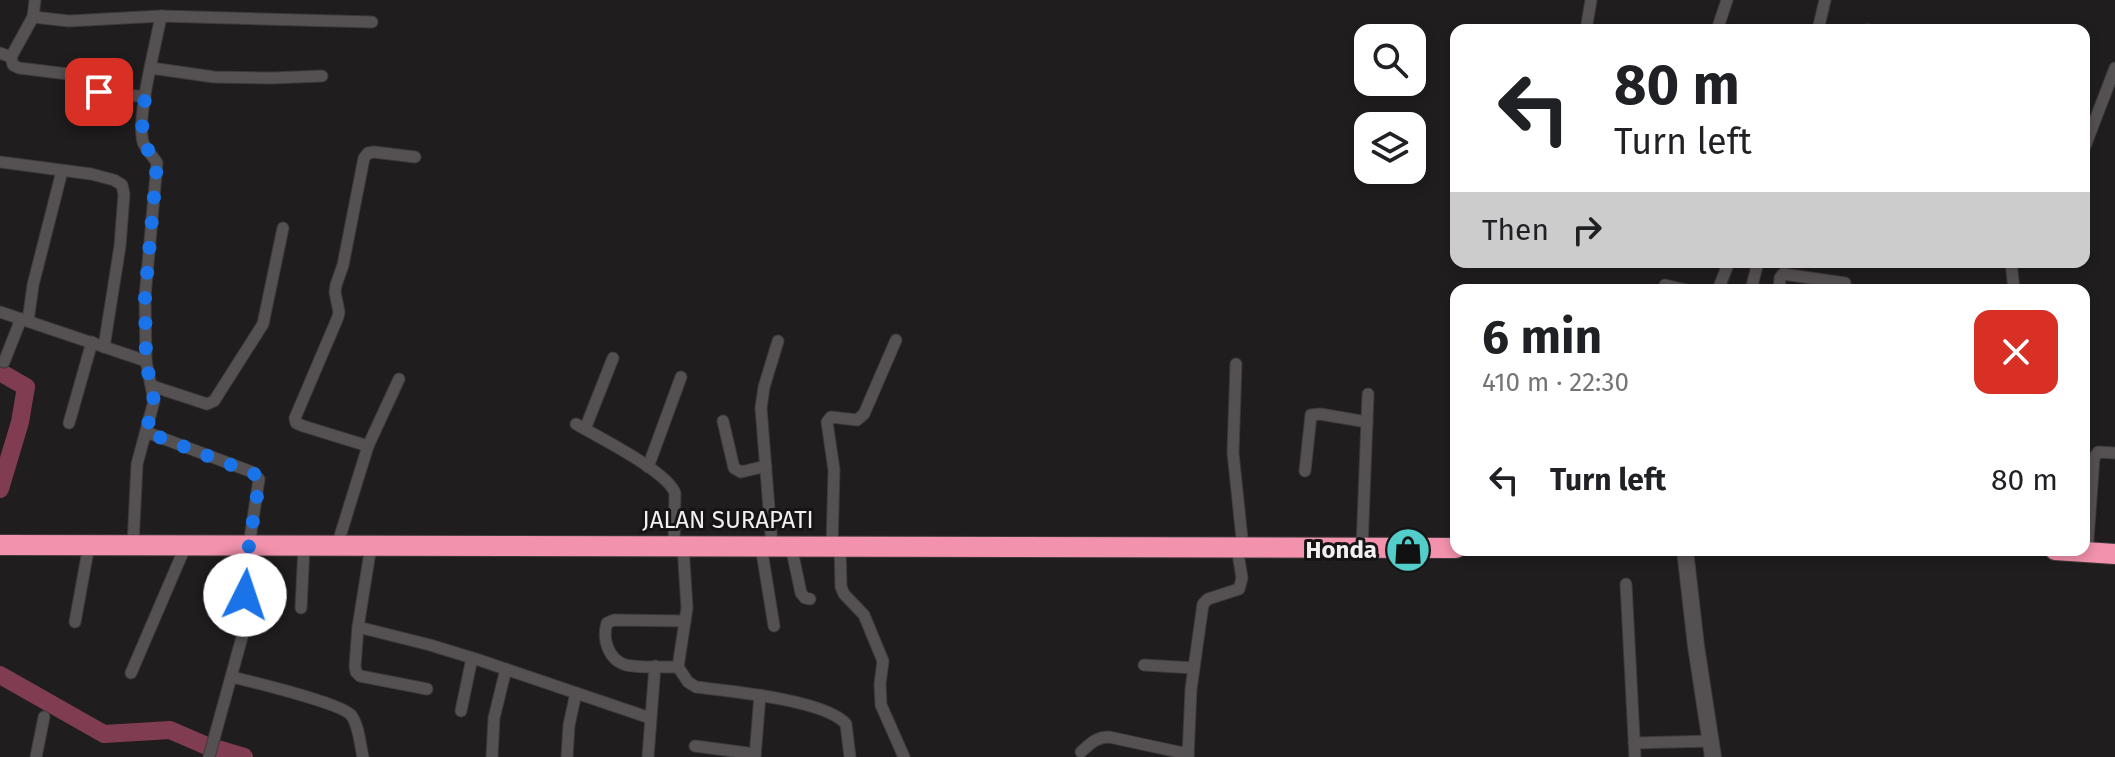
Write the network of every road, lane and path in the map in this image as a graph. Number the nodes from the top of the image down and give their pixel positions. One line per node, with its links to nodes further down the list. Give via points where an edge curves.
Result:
1 (35, 0): 6 (street)
2 (1591, 0): 8 (street)
3 (1727, 0): 9 (street)
4 (1825, 0): 10 (street)
5 (161, 16): 6 (street, via 69,21); 7 (street); 12 (street)
6 (33, 17): 11 (street)
7 (372, 22)
8 (1587, 24)
9 (1719, 24)
10 (1819, 24)
11 (6, 55): 15 (street, via 19,68 68,74 89,90)
12 (151, 68): 14 (street, via 214,77); 15 (street)
13 (2115, 68): 16 (street)
14 (322, 76)
15 (145, 97): 29 (street, via 144,144 158,168 145,297)
16 (2090, 133)
17 (415, 157): 40 (street, via 374,152 364,158 336,285 338,317 295,418 303,426)
18 (0, 162): 19 (street)
19 (62, 171): 24 (street); 27 (street, via 114,180 123,187 120,246)
20 (283, 228): 34 (street, via 263,324 214,401 207,404)
21 (1845, 283): 22 (street, via 1787,273)
22 (1780, 284)
23 (0, 312): 24 (street)
24 (25, 320): 27 (street); 30 (street)
25 (896, 340): 56 (street, via 864,414 857,420 831,417 827,422)
26 (778, 341): 42 (street, via 761,408)
27 (98, 344): 29 (street); 38 (street)
28 (613, 358): 43 (street, via 580,426)
29 (146, 361): 34 (street)
30 (4, 362)
31 (1236, 364): 57 (street, via 1233,453)
32 (681, 377): 43 (street)
33 (399, 379): 40 (street)
34 (152, 386): 39 (street)
35 (1368, 394): 37 (street)
36 (723, 421): 42 (street, via 734,468 741,472)
37 (1367, 422): 44 (street, via 1311,415); 58 (street)
38 (69, 423)
39 (146, 432): 48 (street, via 137,464); 50 (street, via 257,475)
40 (368, 446): 52 (street)
41 (2115, 453): 45 (street, via 2101,451 2094,458)
42 (766, 466): 55 (street)
43 (648, 467): 54 (street, via 672,485)
44 (1305, 471)
45 (2090, 512)
46 (0, 545): 47 (highway, JALAN SURAPATI)
47 (89, 545): 48 (highway, JALAN SURAPATI); 67 (street)
48 (133, 545): 49 (highway, JALAN SURAPATI)
49 (186, 545): 50 (highway, JALAN SURAPATI); 76 (street)
50 (249, 545): 51 (highway, JALAN SURAPATI); 77 (street, via 242,637)
51 (304, 546): 52 (highway, JALAN SURAPATI); 65 (street)
52 (337, 546): 53 (highway, JALAN SURAPATI)
53 (371, 546): 54 (highway, JALAN SURAPATI); 69 (street)
54 (679, 546): 55 (highway, JALAN SURAPATI); 66 (street)
55 (775, 546): 56 (highway, JALAN SURAPATI); 64 (street, via 801,593); 68 (street)
56 (836, 547): 57 (highway, JALAN SURAPATI); 97 (street, via 841,587 864,615 883,661 881,705)
57 (1240, 548): 58 (highway, JALAN SURAPATI); 74 (street, via 1241,585 1203,604)
58 (1362, 548): 59 (highway, JALAN SURAPATI)
59 (1450, 548)
60 (2090, 552): 61 (highway)
61 (2115, 554)
62 (1686, 556): 86 (main road)
63 (1626, 584): 84 (street)
64 (810, 599)
65 (301, 608)
66 (685, 621): 72 (street, via 607,623 606,644 613,657 625,665); 73 (street)
67 (75, 622)
68 (774, 626)
69 (358, 627): 70 (street); 78 (street, via 358,674)
70 (472, 658): 75 (street); 81 (street)
71 (1144, 665): 74 (street)
72 (655, 666): 73 (street); 83 (street)
73 (678, 667): 80 (street, via 696,687)
74 (1194, 668): 90 (street)
75 (506, 669): 79 (street); 93 (street, via 494,718)
76 (131, 673)
77 (232, 677): 87 (street); 92 (street, via 345,711 353,719)
78 (427, 689)
79 (576, 693): 83 (street); 94 (street)
80 (760, 695): 89 (street); 96 (street, via 843,720)
81 (461, 711)
82 (44, 717): 91 (street)
83 (650, 718): 95 (street)
84 (1634, 743): 86 (street); 98 (street)
85 (695, 746): 89 (street)
86 (1712, 749)
87 (211, 750)
88 (1081, 752): 90 (street, via 1093,741 1109,737)
89 (755, 755)
90 (1188, 756)
91 (36, 757)
92 (363, 757)
93 (492, 757)
94 (567, 757)
95 (648, 757)
96 (850, 757)
97 (904, 757)
98 (1635, 757)

